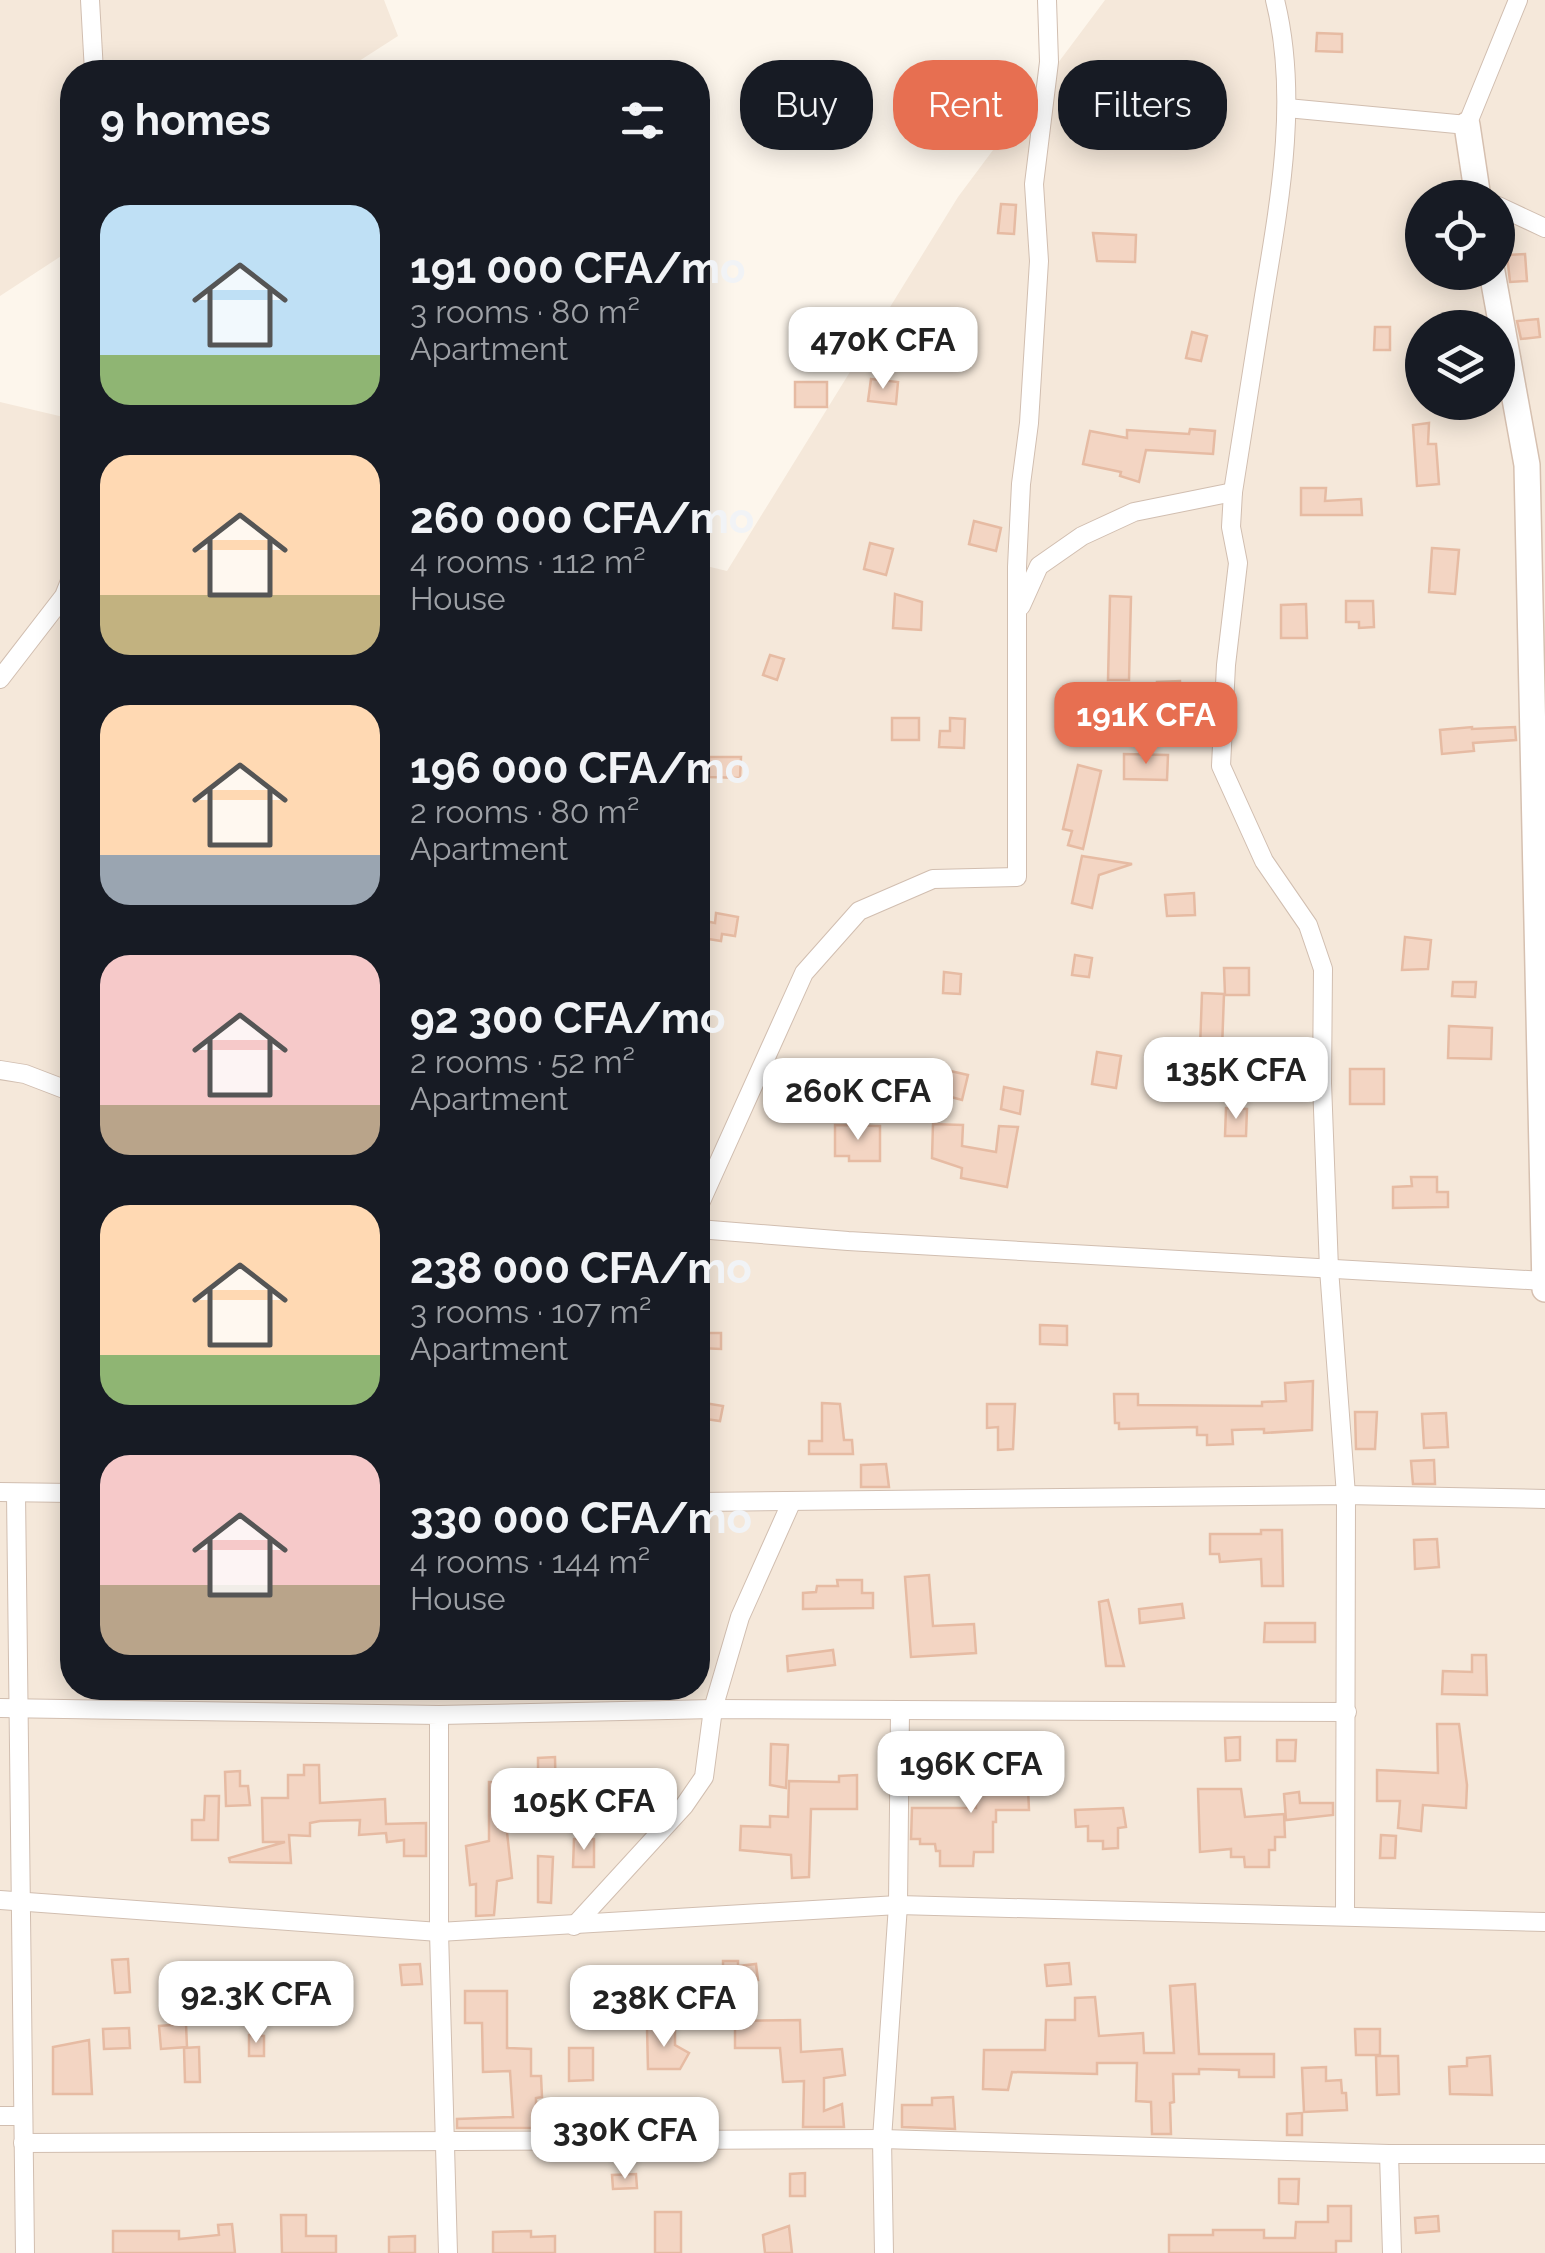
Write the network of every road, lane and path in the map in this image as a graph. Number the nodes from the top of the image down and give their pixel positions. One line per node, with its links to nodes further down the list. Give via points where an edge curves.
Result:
1 (90, 0): 5 (street)
2 (1047, 0): 16 (street, via 1049,62 1034,184 1038,280 1019,522)
3 (1275, 0): 6 (street)
4 (1518, 0): 7 (street)
5 (93, 60)
6 (1287, 108): 7 (street); 12 (street, via 1274,237)
7 (1467, 125): 8 (street)
8 (1476, 180)
9 (1515, 214): 10 (street)
10 (1545, 228)
11 (1495, 290): 14 (street, via 1527,465)
12 (1233, 492): 16 (street, via 1134,512 1039,566 1018,611); 22 (street, via 1238,563 1222,766 1264,860 1308,925 1323,969)
13 (60, 601): 15 (street)
14 (1538, 606): 17 (street)
15 (0, 679)
16 (1018, 696): 20 (street, via 1017,877 933,879 859,912 804,973)
17 (1540, 832): 23 (street)
18 (0, 1070): 19 (street)
19 (60, 1087)
20 (710, 1181)
21 (710, 1230): 22 (street)
22 (1329, 1269): 23 (street); 27 (street)
23 (1544, 1281): 24 (street)
24 (1545, 1289)
25 (8, 1492): 26 (street); 31 (street)
26 (60, 1494)
27 (1346, 1494): 28 (street); 30 (street); 34 (street)
28 (1545, 1499)
29 (710, 1502): 30 (street)
30 (792, 1503): 32 (street, via 740,1617)
31 (8, 1708): 35 (street); 36 (street)
32 (713, 1709): 33 (street); 35 (street); 40 (street, via 704,1777)
33 (900, 1710): 34 (street); 37 (street)
34 (1347, 1712): 38 (street)
35 (439, 1715): 41 (street)
36 (10, 1900): 41 (street); 43 (street)
37 (898, 1905): 38 (street); 40 (street); 44 (street)
38 (1345, 1916): 39 (street)
39 (1545, 1922)
40 (574, 1926): 41 (street)
41 (439, 1932): 45 (street)
42 (0, 2116): 43 (street)
43 (22, 2116): 46 (street)
44 (882, 2139): 45 (street); 47 (street); 51 (street)
45 (446, 2142): 46 (street); 50 (street)
46 (22, 2143): 49 (street)
47 (1389, 2154): 48 (street); 52 (street)
48 (1545, 2154)
49 (26, 2253)
50 (448, 2253)
51 (884, 2253)
52 (1392, 2253)

